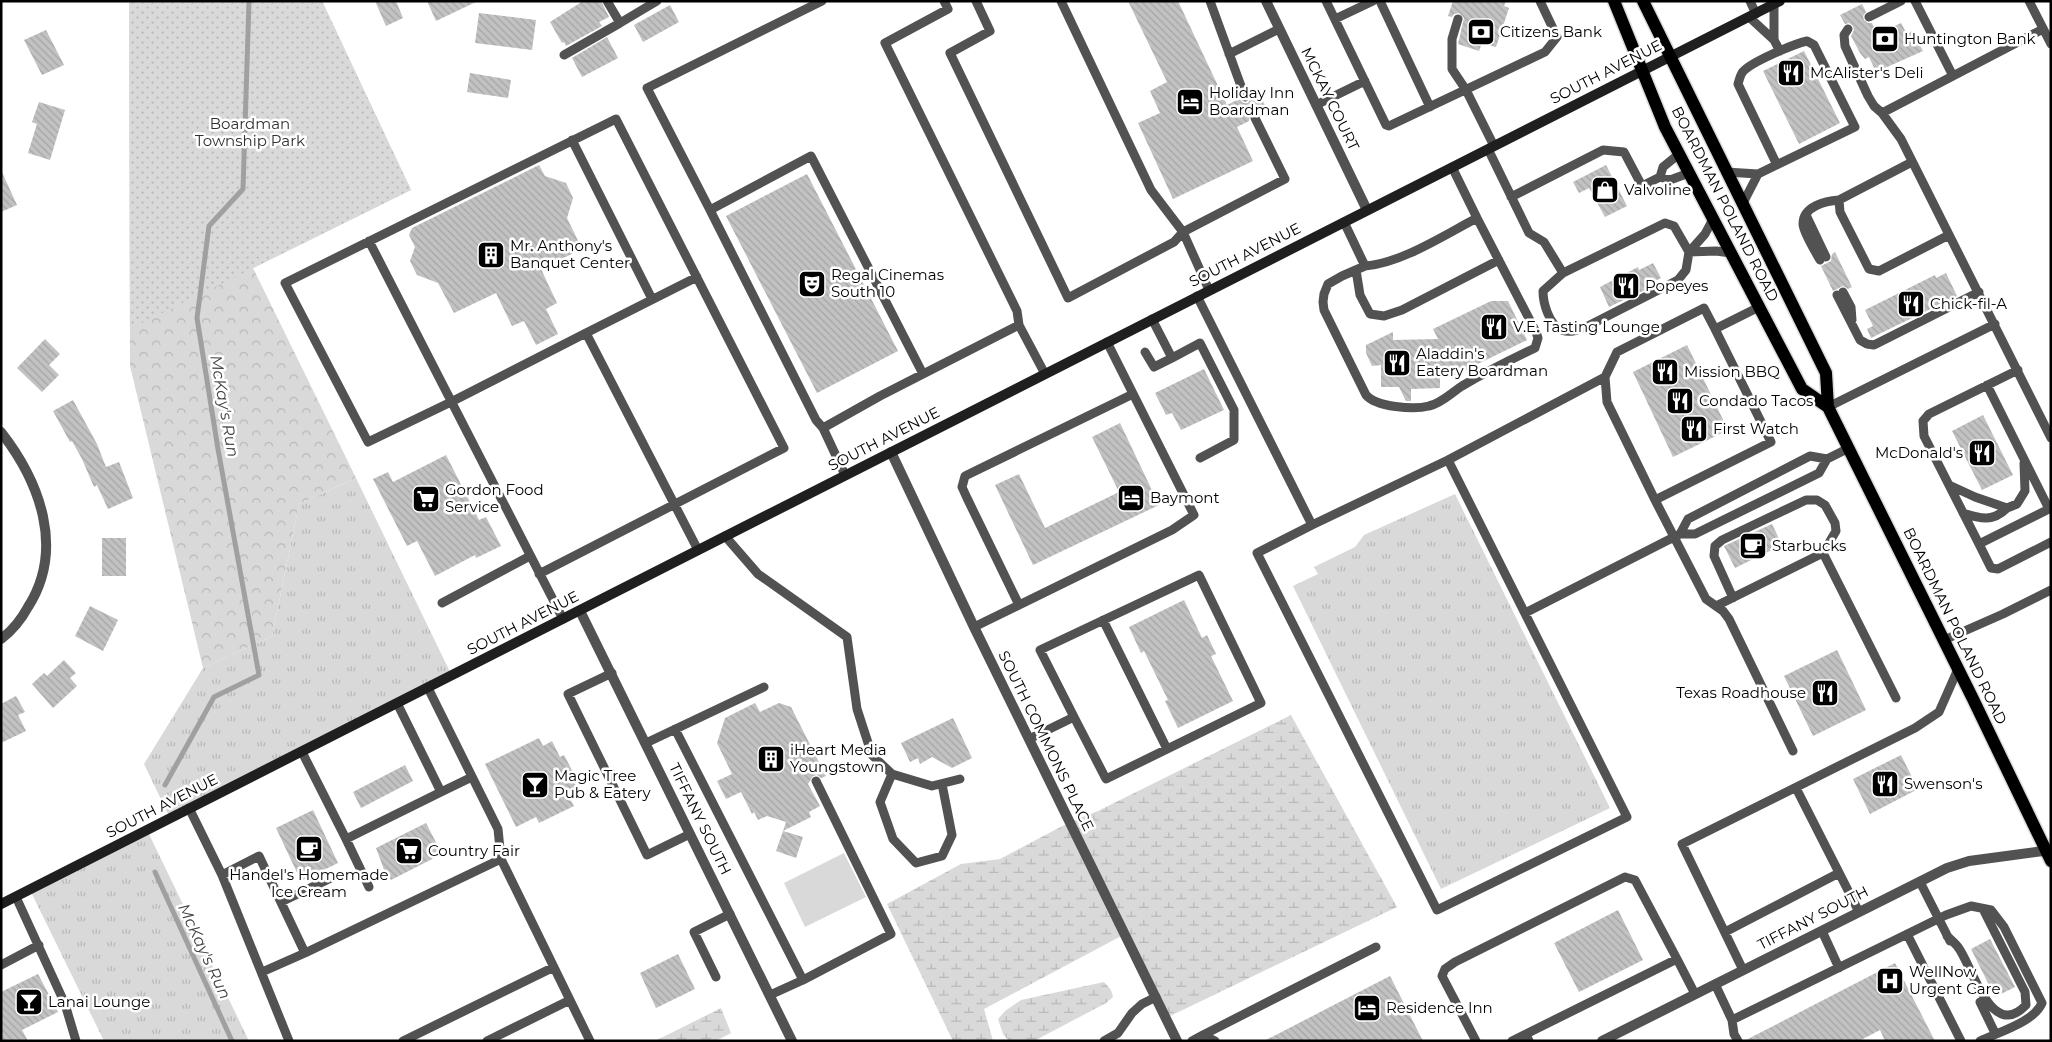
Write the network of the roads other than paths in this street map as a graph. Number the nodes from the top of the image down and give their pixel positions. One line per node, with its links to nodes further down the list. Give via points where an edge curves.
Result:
1 (607, 1): 24 (lane)
2 (657, 1): 24 (lane)
3 (822, 1): 56 (lane, via 647,88)
4 (944, 1): 79 (lane, via 948,9 885,43 1017,311)
5 (976, 1): 61 (lane, via 990,31 950,53 1068,298 1174,242)
6 (1061, 1): 61 (lane, via 1151,190)
7 (1210, 1): 31 (lane)
8 (1266, 1): 27 (street, MCKAY COURT)
9 (1326, 1): 22 (lane)
10 (1373, 1): 22 (lane)
11 (1380, 1): 40 (lane)
12 (1540, 1): 37 (lane, via 1557,37 1545,52)
13 (1614, 1): 34 (main road, BOARDMAN POLAND ROAD)
14 (1643, 1): 33 (main road, BOARDMAN POLAND ROAD)
15 (1750, 1): 20 (lane)
16 (1901, 1): 21 (lane)
17 (1915, 1): 35 (lane)
18 (2029, 1): 26 (lane)
19 (1777, 3): 20 (main road, SOUTH AVENUE); 28 (lane)
20 (1752, 15): 28 (lane); 33 (main road, SOUTH AVENUE)
21 (1869, 17)
22 (1335, 19): 36 (lane)
23 (1458, 19): 37 (lane, via 1452,39 1452,69)
24 (620, 22): 32 (lane)
25 (1848, 29): 41 (lane, via 1844,35 1845,46 1868,96)
26 (2043, 29): 29 (lane); 35 (lane)
27 (1280, 30): 31 (lane); 39 (street, MCKAY COURT)
28 (1774, 40): 30 (lane)
29 (2051, 44)
30 (1780, 51): 47 (lane, via 1742,72 1738,84); 47 (lane, via 1807,41 1814,45 1855,126)
31 (1229, 54): 38 (lane)
32 (564, 55)
33 (1669, 57): 34 (main road, SOUTH AVENUE); 49 (main road, BOARDMAN POLAND ROAD)
34 (1642, 70): 44 (main road, SOUTH AVENUE); 45 (main road, BOARDMAN POLAND ROAD, via 1664,127)
35 (1953, 76): 41 (lane)
36 (1365, 82): 39 (lane); 40 (lane, via 1386,125)
37 (1466, 90): 40 (lane); 44 (lane)
38 (1245, 97)
39 (1316, 106): 57 (street, MCKAY COURT)
40 (1430, 107)
41 (1882, 113): 46 (lane)
42 (1255, 118): 61 (lane, via 1285,179)
43 (572, 140): 63 (lane); 70 (lane, via 616,119); 75 (lane)
44 (1491, 147): 48 (main road, SOUTH AVENUE); 53 (lane)
45 (1679, 154): 50 (main road, BOARDMAN POLAND ROAD); 52 (lane, via 1663,168)
46 (1912, 162): 54 (lane); 62 (lane)
47 (1777, 165): 51 (lane)
48 (1452, 167): 57 (main road, SOUTH AVENUE); 58 (lane)
49 (1726, 172): 51 (lane); 55 (main road, BOARDMAN POLAND ROAD)
50 (1689, 173): 52 (lane, via 1670,180); 59 (main road, BOARDMAN POLAND ROAD)
51 (1758, 174): 55 (lane)
52 (1660, 177): 53 (lane, via 1642,186 1624,152 1603,150)
53 (1511, 196): 69 (lane, via 1529,233 1544,242)
54 (1839, 200): 62 (lane, via 1840,212 1869,269 1879,271); 66 (lane, via 1820,203 1806,215 1803,225)
55 (1742, 205): 92 (main road, BOARDMAN POLAND ROAD, via 1826,373)
56 (710, 210): 86 (lane, via 811,156); 93 (lane, via 816,420)
57 (1367, 210): 60 (main road, SOUTH AVENUE)
58 (1477, 218): 67 (lane); 68 (lane, via 1400,257)
59 (1713, 220): 64 (lane); 65 (main road, BOARDMAN POLAND ROAD)
60 (1344, 222): 68 (lane); 71 (main road, SOUTH AVENUE)
61 (1183, 232): 71 (lane)
62 (1949, 235): 72 (lane)
63 (369, 241): 91 (lane); 91 (lane, via 285,283 368,442)
64 (1689, 252): 65 (lane, via 1716,250); 69 (lane, via 1674,226 1664,223); 69 (lane, via 1686,270 1678,280 1574,331 1562,330 1553,322 1543,301 1543,292)
65 (1731, 253): 76 (main road, BOARDMAN POLAND ROAD)
66 (1823, 258)
67 (1499, 260): 68 (lane, via 1384,316 1370,314 1360,295); 68 (lane, via 1536,332 1538,338 1534,348 1444,399 1430,406 1415,408 1382,404 1370,399 1324,310 1328,284)
68 (1361, 268)
69 (1563, 273)
70 (696, 277): 75 (lane); 105 (lane, via 784,448)
71 (1209, 290): 74 (main road, SOUTH AVENUE)
72 (1979, 292): 73 (lane, via 1874,345 1860,340 1854,331); 78 (lane)
73 (1840, 293)
74 (1198, 296): 77 (main road, SOUTH AVENUE); 109 (lane)
75 (652, 299): 81 (lane)
76 (1759, 307): 80 (lane); 92 (main road, BOARDMAN POLAND ROAD, via 1802,389)
77 (1152, 319): 82 (main road, SOUTH AVENUE); 84 (lane)
78 (1995, 324): 85 (lane); 92 (lane)
79 (1019, 325): 86 (lane); 87 (lane)
80 (1715, 329): 88 (lane, via 1704,308 1617,352); 104 (lane, via 1771,442)
81 (586, 333): 91 (lane); 105 (lane)
82 (1107, 342): 87 (main road, SOUTH AVENUE); 90 (lane)
83 (1146, 352): 84 (lane, via 1154,367)
84 (1172, 358): 98 (lane, via 1200,343 1234,410 1234,440)
85 (2018, 370): 89 (lane); 95 (lane)
86 (923, 374): 93 (lane)
87 (1045, 374): 97 (main road, SOUTH AVENUE)
88 (1606, 377): 100 (lane); 104 (lane, via 1607,402)
89 (1987, 385): 101 (lane); 103 (lane, via 1929,414 1923,421 1924,436)
90 (1133, 394): 121 (lane, via 965,476 962,487 966,498); 121 (lane, via 1194,515 1172,530)
91 (451, 402): 116 (lane)
92 (1828, 407): 96 (main road, BOARDMAN POLAND ROAD)
93 (823, 428): 102 (lane)
94 (1, 432): 128 (street, via 13,447 34,487 46,529 41,582 20,621)
95 (2051, 438)
96 (1849, 448): 99 (lane); 129 (main road, BOARDMAN POLAND ROAD)
97 (891, 452): 102 (main road, SOUTH AVENUE); 127 (street, SOUTH COMMONS PLACE)
98 (1200, 458)
99 (1827, 459): 110 (lane, via 1819,473 1695,534); 110 (lane, via 1810,456 1688,519)
100 (1448, 460): 109 (lane); 124 (lane)
101 (2024, 460): 106 (lane, via 2025,491 2017,504); 107 (lane)
102 (845, 475): 111 (main road, SOUTH AVENUE)
103 (1949, 484): 106 (lane); 108 (lane)
104 (1655, 500): 110 (lane)
105 (674, 504): 114 (lane); 117 (lane)
106 (2007, 508): 108 (lane, via 1991,519)
107 (2050, 509): 113 (lane)
108 (1963, 514): 113 (lane)
109 (1312, 525): 124 (lane, via 1257,553 1438,910 1627,817)
110 (1678, 535): 122 (lane, via 1706,599); 124 (lane)
111 (725, 536): 114 (main road, SOUTH AVENUE); 143 (lane, via 758,574 847,637 857,709 872,754)
112 (2051, 542): 113 (lane, via 1998,569 1991,568)
113 (1979, 544)
114 (698, 550): 123 (main road, SOUTH AVENUE)
115 (1823, 553): 119 (lane); 119 (lane, via 1836,531 1825,505 1816,500 1806,500 1722,540 1716,546 1714,556); 134 (lane)
116 (530, 556): 117 (lane); 120 (lane)
117 (540, 574): 125 (lane)
118 (2051, 590): 129 (lane)
119 (1733, 598): 122 (lane)
120 (442, 603)
121 (1019, 605): 127 (lane)
122 (1716, 606): 141 (lane, via 1729,619)
123 (580, 611): 125 (main road, SOUTH AVENUE); 131 (street, TIFFANY SOUTH)
124 (1525, 613)
125 (563, 619): 133 (main road, SOUTH AVENUE)
126 (1103, 620): 136 (lane, via 1040,650); 140 (lane); 140 (lane, via 1199,575 1261,704)
127 (974, 627): 138 (street, SOUTH COMMONS PLACE)
128 (1, 639)
129 (1944, 640): 130 (main road, BOARDMAN POLAND ROAD)
130 (1958, 669): 148 (lane, via 1939,712); 153 (main road, BOARDMAN POLAND ROAD)
131 (612, 672): 139 (street, TIFFANY SOUTH); 151 (lane, via 568,694 572,703 647,855)
132 (764, 687): 137 (lane)
133 (428, 688): 135 (main road, SOUTH AVENUE); 144 (lane)
134 (1896, 698)
135 (397, 704): 142 (main road, SOUTH AVENUE); 149 (lane)
136 (1074, 717): 138 (lane); 140 (lane, via 1106,779)
137 (676, 729): 139 (lane); 181 (lane)
138 (1029, 739): 185 (street, SOUTH COMMONS PLACE)
139 (646, 743): 151 (street, TIFFANY SOUTH)
140 (1167, 749)
141 (1793, 751)
142 (302, 752): 150 (main road, SOUTH AVENUE); 152 (lane)
143 (892, 774): 147 (lane, via 932,786); 147 (lane, via 880,802 893,839 916,863 942,856 952,835)
144 (472, 777): 149 (lane); 154 (lane, via 498,829)
145 (960, 779): 147 (lane)
146 (816, 781): 181 (lane, via 892,934)
147 (942, 784)
148 (1796, 788): 155 (lane); 168 (lane, via 1682,844)
149 (441, 792): 152 (lane)
150 (190, 808): 156 (lane); 160 (main road, SOUTH AVENUE)
151 (690, 834): 165 (street, TIFFANY SOUTH)
152 (346, 839): 159 (lane)
153 (2050, 852): 158 (street, TIFFANY SOUTH, via 1969,860)
154 (501, 859): 173 (lane); 176 (lane)
155 (1839, 873): 164 (lane); 168 (lane)
156 (222, 875): 161 (lane, via 259,856); 179 (lane)
157 (333, 877): 161 (lane)
158 (1920, 882): 164 (street, TIFFANY SOUTH); 166 (lane)
159 (370, 887)
160 (16, 897): 162 (main road, SOUTH AVENUE); 171 (lane)
161 (281, 902): 173 (lane)
162 (1, 904)
163 (1983, 909): 166 (lane, via 1971,906); 170 (lane, via 2025,992 2026,1005 2019,1014 1998,1016 1988,1007 1958,947); 188 (lane, via 1991,910 2004,927 2042,1003 2038,1012 2028,1019)
164 (1859, 912): 167 (street, TIFFANY SOUTH)
165 (730, 914): 180 (lane, via 694,932); 184 (street, TIFFANY SOUTH)
166 (1938, 918): 169 (lane); 170 (lane)
167 (1822, 931): 177 (lane); 178 (street, TIFFANY SOUTH)
168 (1725, 932): 178 (lane)
169 (1907, 934): 177 (lane); 206 (lane)
170 (1947, 936): 188 (lane)
171 (39, 944): 175 (lane); 192 (lane, via 65,1004)
172 (1376, 947): 189 (lane)
173 (305, 953): 179 (lane)
174 (1677, 960): 183 (lane); 191 (lane); 202 (lane, via 1635,880 1625,876 1445,969 1442,976)
175 (1, 965)
176 (554, 967): 186 (lane); 194 (lane)
177 (1839, 968): 187 (lane)
178 (1744, 970): 182 (street, TIFFANY SOUTH)
179 (262, 972): 193 (lane)
180 (716, 977)
181 (802, 980): 184 (lane)
182 (1715, 984): 183 (street, TIFFANY SOUTH); 187 (lane)
183 (1696, 994): 204 (street, TIFFANY SOUTH)
184 (770, 995): 197 (street, TIFFANY SOUTH)
185 (1156, 997): 190 (lane, via 1132,1013); 199 (street, SOUTH COMMONS PLACE)
186 (570, 1000): 195 (lane); 196 (lane)
187 (1732, 1020): 205 (lane)
188 (1995, 1033): 207 (lane)
189 (1203, 1035): 200 (lane); 201 (lane)
190 (1120, 1037): 198 (lane)
191 (1528, 1038): 203 (lane)
192 (76, 1041)
193 (289, 1041)
194 (403, 1041)
195 (487, 1041)
196 (590, 1041)
197 (792, 1041)
198 (1104, 1041)
199 (1177, 1041)
200 (1192, 1041)
201 (1215, 1041)
202 (1476, 1041)
203 (1512, 1041)
204 (1602, 1041)
205 (1738, 1041)
206 (1961, 1041)
207 (1980, 1041)

